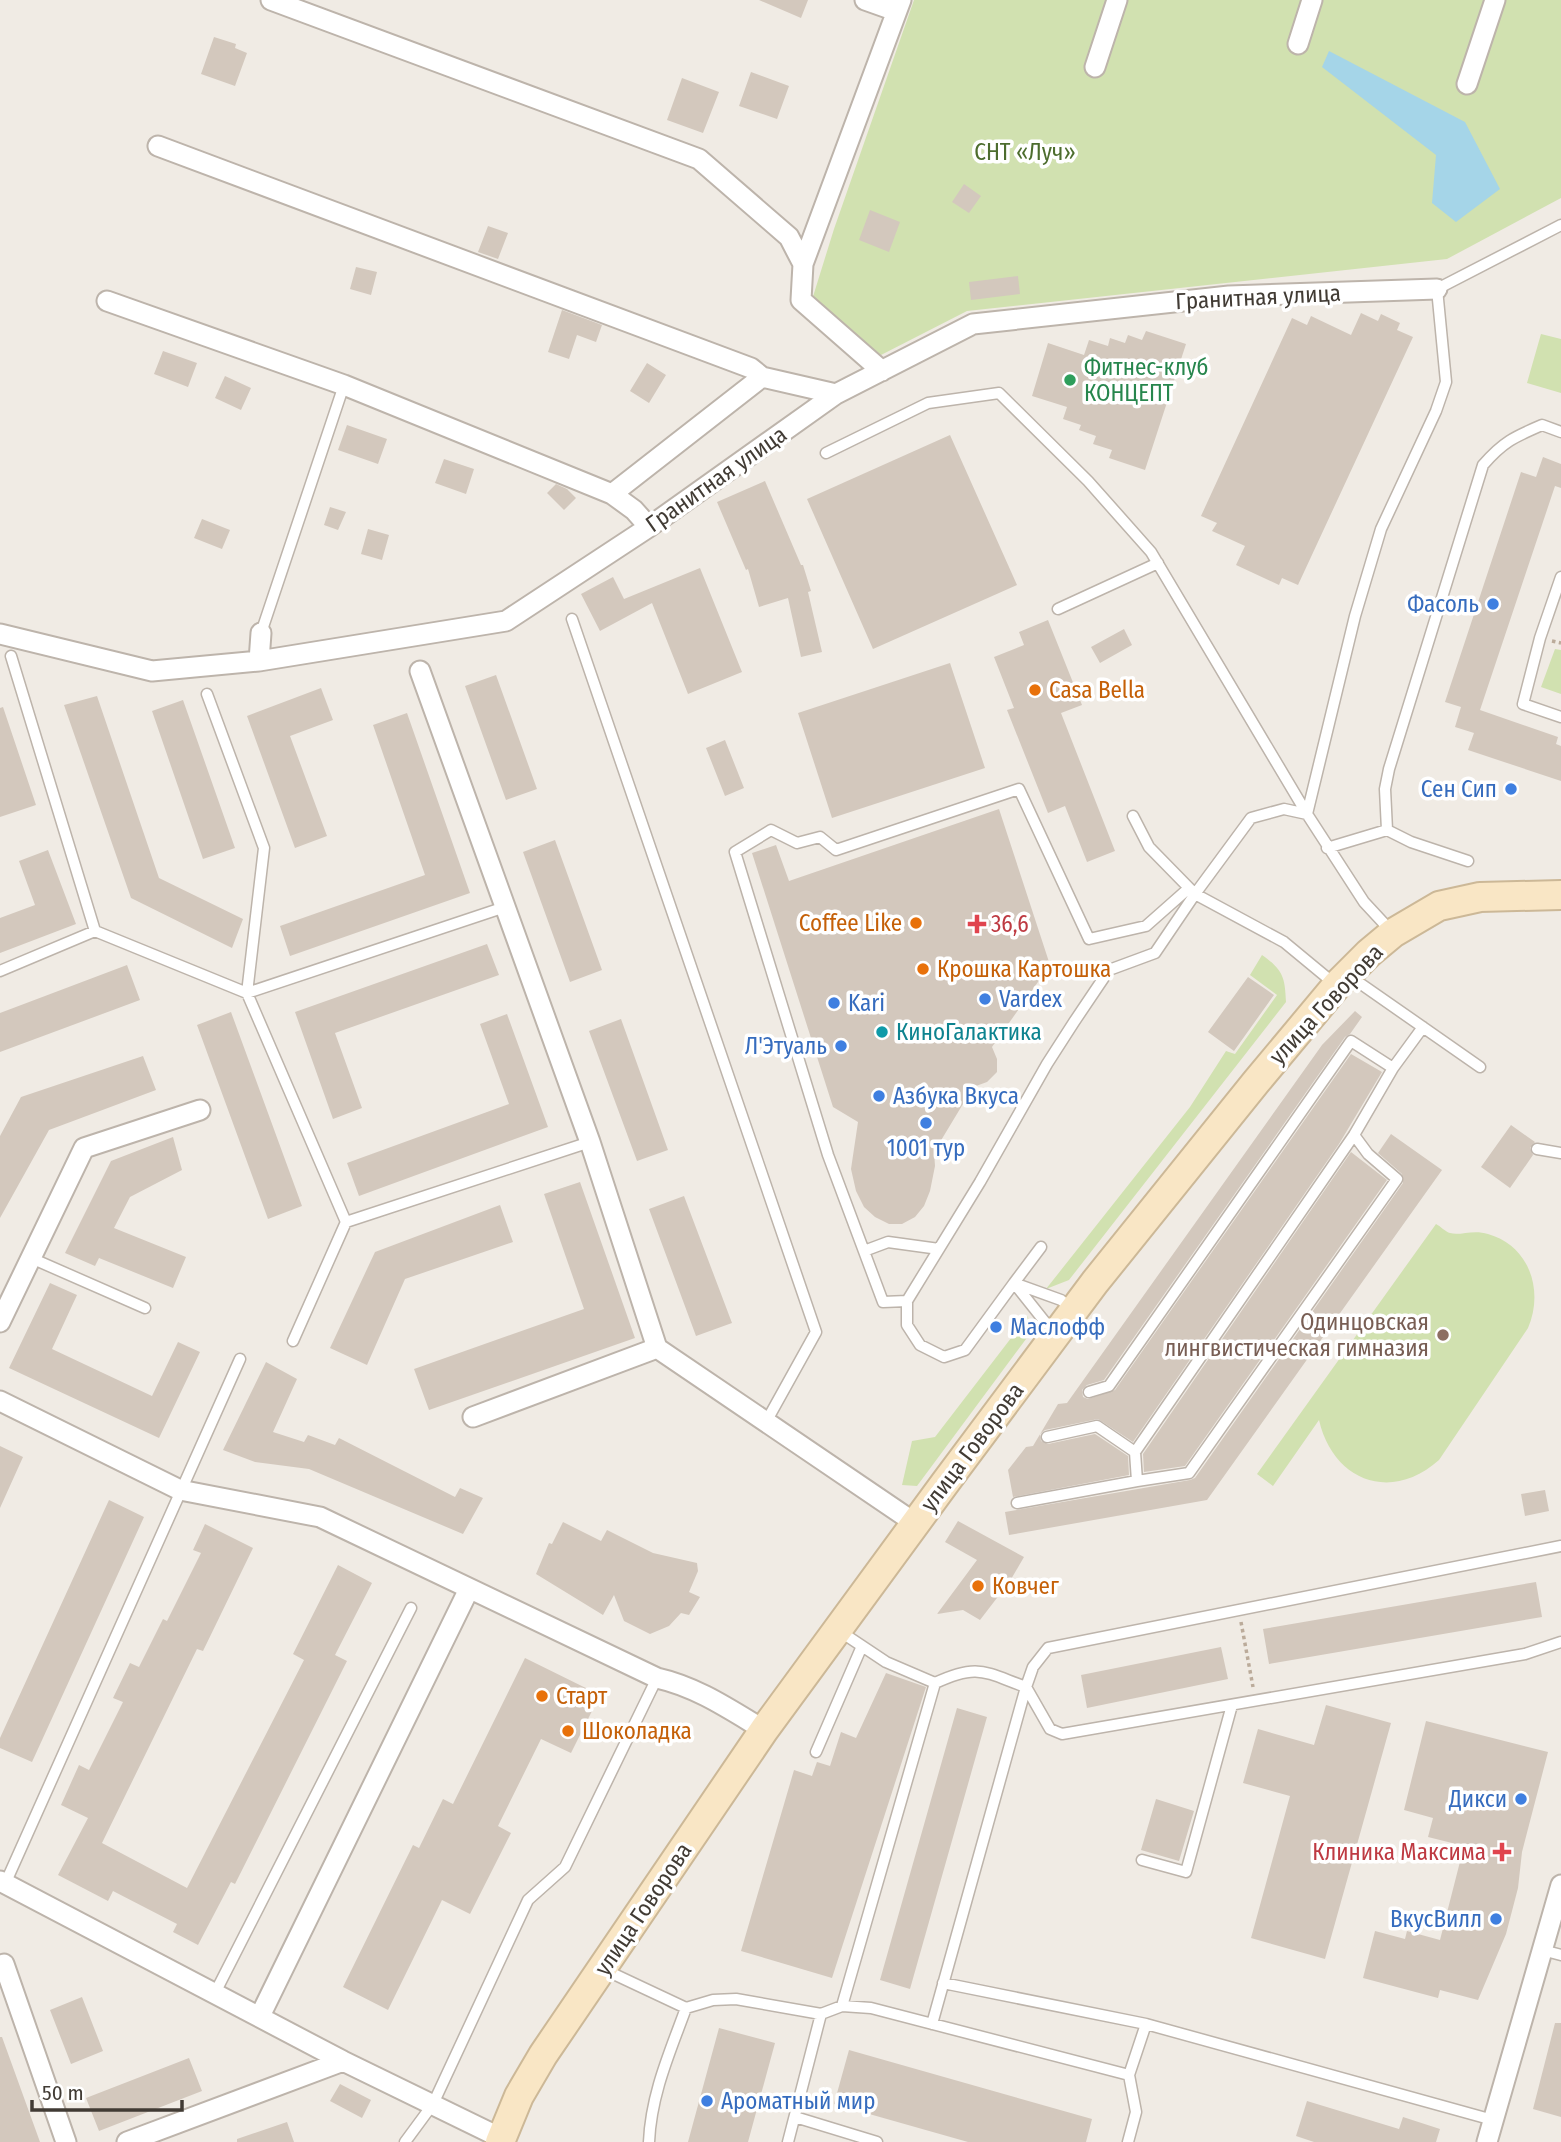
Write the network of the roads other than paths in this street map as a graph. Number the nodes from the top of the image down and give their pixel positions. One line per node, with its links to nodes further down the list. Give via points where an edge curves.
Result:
1 (271, 0): 12 (street, via 699,159 789,237)
2 (866, 0): 6 (street)
3 (1118, 0): 8 (street)
4 (1312, 0): 7 (street)
5 (1495, 0): 9 (street)
6 (898, 6): 12 (street)
7 (1298, 44)
8 (1095, 67)
9 (1467, 84)
10 (158, 146): 16 (street, via 751,368)
11 (1561, 225): 13 (lane)
12 (803, 264): 15 (street, via 801,300)
13 (1437, 289): 15 (street, Гранитная улица, via 1230,296 973,324); 34 (lane, via 1446,382 1381,529)
14 (107, 301): 17 (street)
15 (882, 371): 18 (street, Гранитная улица)
16 (762, 377): 18 (street); 21 (street)
17 (344, 385): 21 (street); 27 (lane)
18 (836, 394): 22 (street, Гранитная улица)
19 (1561, 432): 36 (lane, via 1542,425 1532,429 1504,442 1483,464 1390,768 1385,789)
20 (826, 453): 23 (lane, via 928,404 999,393 1088,481)
21 (612, 494): 22 (street)
22 (649, 527): 30 (street, Гранитная улица, via 506,621)
23 (1158, 564): 25 (lane); 34 (lane)
24 (1561, 577): 33 (lane, via 1523,704)
25 (1058, 609)
26 (572, 618): 71 (lane, via 816,1332)
27 (261, 632): 30 (street)
28 (0, 634): 30 (street, Гранитная улица, via 152,671)
29 (11, 656): 42 (lane)
30 (259, 661)
31 (420, 671): 41 (street)
32 (207, 694): 46 (lane, via 264,848)
33 (1561, 717)
34 (1307, 814): 37 (lane); 39 (lane, via 1284,808 1251,818)
35 (1133, 816): 39 (lane, via 1149,847)
36 (1387, 830): 37 (lane); 38 (lane)
37 (1327, 848): 43 (lane, via 1364,902)
38 (1468, 861)
39 (1192, 891): 45 (lane); 57 (lane, via 1155,953 1109,970 1047,1064); 58 (lane, via 1146,926 1089,939 1019,789 836,850 820,837 797,843 771,830 735,852 828,1155)
40 (1561, 895): 43 (main road, улица Говорова, via 1508,894 1452,902)
41 (505, 907): 46 (lane); 52 (street)
42 (95, 931): 44 (lane); 46 (lane)
43 (1393, 933): 45 (main road, улица Говорова)
44 (0, 971)
45 (1342, 980): 47 (lane); 63 (main road, улица Говорова)
46 (247, 993): 55 (lane)
47 (1423, 1027): 48 (lane); 49 (lane)
48 (1480, 1067)
49 (1393, 1068): 51 (lane); 68 (lane, via 1351,1041 1109,1386)
50 (200, 1110): 59 (street, via 84,1148)
51 (1354, 1135): 73 (lane); 74 (lane, via 1397,1179 1189,1473)
52 (590, 1142): 55 (lane); 66 (street)
53 (1537, 1149): 54 (lane)
54 (1561, 1153)
55 (346, 1222): 65 (lane)
56 (1041, 1247): 60 (lane)
57 (939, 1249): 58 (lane, via 888,1242); 61 (lane)
58 (864, 1251): 61 (lane, via 883,1302)
59 (31, 1258): 62 (lane); 64 (street)
60 (1014, 1283): 61 (lane, via 965,1350 944,1357 920,1345 907,1325); 63 (lane, via 1045,1322); 63 (lane, via 1061,1300)
61 (907, 1301)
62 (145, 1308)
63 (1066, 1321): 77 (main road, улица Говорова)
64 (0, 1322)
65 (293, 1341)
66 (657, 1348): 70 (street); 71 (street)
67 (240, 1359): 75 (lane)
68 (1089, 1392)
69 (0, 1401): 75 (street)
70 (472, 1417)
71 (766, 1422): 77 (street)
72 (1047, 1437): 73 (lane, via 1097,1426)
73 (1135, 1452): 74 (lane)
74 (1137, 1481): 76 (lane)
75 (180, 1490): 79 (street, via 320,1517); 91 (lane)
76 (1017, 1503)
77 (915, 1523): 81 (main road, улица Говорова)
78 (1561, 1546): 86 (lane, via 1048,1648 1033,1667)
79 (469, 1589): 84 (street); 101 (street)
80 (411, 1608): 97 (lane)
81 (838, 1630): 83 (lane); 88 (main road, улица Говорова)
82 (1561, 1642): 87 (lane, via 1525,1654)
83 (862, 1646): 85 (lane); 89 (lane)
84 (657, 1678): 88 (street, via 706,1695); 106 (lane, via 565,1867 528,1899)
85 (935, 1683): 86 (lane, via 958,1672 978,1670); 98 (lane)
86 (1026, 1687): 87 (lane, via 1050,1729 1062,1734); 96 (lane)
87 (1232, 1705): 90 (lane, via 1186,1872)
88 (764, 1730): 95 (main road, улица Говорова)
89 (816, 1752)
90 (1142, 1860)
91 (2, 1883): 97 (street)
92 (1561, 1885): 93 (street)
93 (1552, 1952): 108 (street)
94 (4, 1964): 110 (street)
95 (602, 1969): 99 (lane); 109 (main road, улица Говорова, via 543,2055)
96 (943, 1983): 102 (lane); 103 (lane)
97 (215, 1993): 101 (street)
98 (842, 2007): 100 (lane); 102 (lane, via 871,2008)
99 (686, 2008): 100 (lane, via 736,1999); 113 (lane, via 660,2078)
100 (821, 2014): 107 (lane)
101 (260, 2016): 104 (street)
102 (932, 2024): 105 (lane)
103 (1146, 2024): 105 (lane); 108 (lane)
104 (342, 2061): 106 (street); 111 (street)
105 (1129, 2075): 116 (lane, via 1136,2112)
106 (433, 2104): 109 (street); 112 (lane)
107 (795, 2117): 114 (lane); 115 (lane)
108 (1493, 2120): 117 (street)
109 (501, 2140)
110 (66, 2142)
111 (127, 2142)
112 (405, 2142)
113 (649, 2142)
114 (788, 2142)
115 (877, 2142)
116 (1128, 2142)
117 (1487, 2142)

